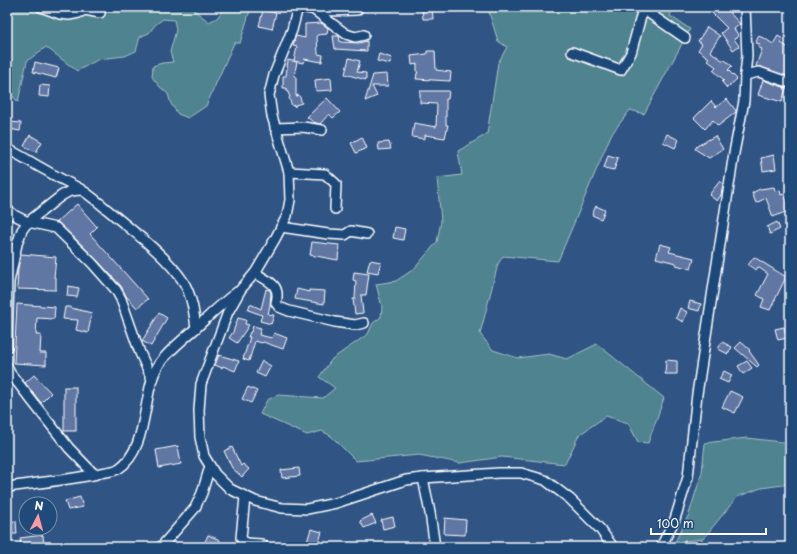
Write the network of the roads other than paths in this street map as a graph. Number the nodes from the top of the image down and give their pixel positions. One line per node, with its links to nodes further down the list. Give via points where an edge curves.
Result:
1 (41, 7): 8 (street, via 69,15 85,10)
2 (298, 7): 14 (street, via 270,88 272,116)
3 (301, 7): 6 (street)
4 (745, 7): 12 (street)
5 (639, 8): 10 (street); 11 (street, via 631,53 621,70)
6 (314, 10): 7 (street); 9 (street, via 346,34 355,37)
7 (358, 10)
8 (100, 13)
9 (364, 35)
10 (685, 38)
11 (572, 52)
12 (745, 75): 13 (street, via 759,72); 40 (street, via 744,101 697,394 688,477 675,519)
13 (790, 83)
14 (276, 128): 15 (street, via 303,127); 17 (street)
15 (322, 130)
16 (7, 149): 18 (street)
17 (289, 172): 20 (street, via 325,174 336,184); 22 (street, via 290,200 287,216)
18 (81, 190): 21 (street, via 70,191); 27 (street, via 134,231 169,264 190,294)
19 (7, 209): 21 (street)
20 (335, 209)
21 (28, 222): 28 (street, via 17,244 9,282); 30 (street, via 56,228 62,232 116,290)
22 (281, 227): 23 (street, via 328,234 345,235 351,231); 24 (street)
23 (367, 234)
24 (255, 273): 25 (street); 26 (street, via 276,289 276,303 279,307 355,325)
25 (241, 289): 27 (street); 31 (street, via 228,312 201,384 200,437 204,456)
26 (364, 323)
27 (196, 328): 30 (street, via 160,363)
28 (7, 347)
29 (7, 366): 32 (street, via 69,448)
30 (152, 379): 32 (street, via 146,413 132,454 116,470)
31 (210, 466): 35 (street, via 230,489); 36 (street, via 195,508)
32 (94, 474): 34 (street)
33 (423, 478): 35 (street, via 406,480 336,503 307,509 282,508); 38 (street); 39 (street, via 521,473 545,480 570,499 600,529)
34 (7, 487)
35 (245, 497): 37 (street, via 241,538 245,543 262,544)
36 (161, 547)
37 (265, 547)
38 (435, 547)
39 (613, 547)
40 (661, 547)

